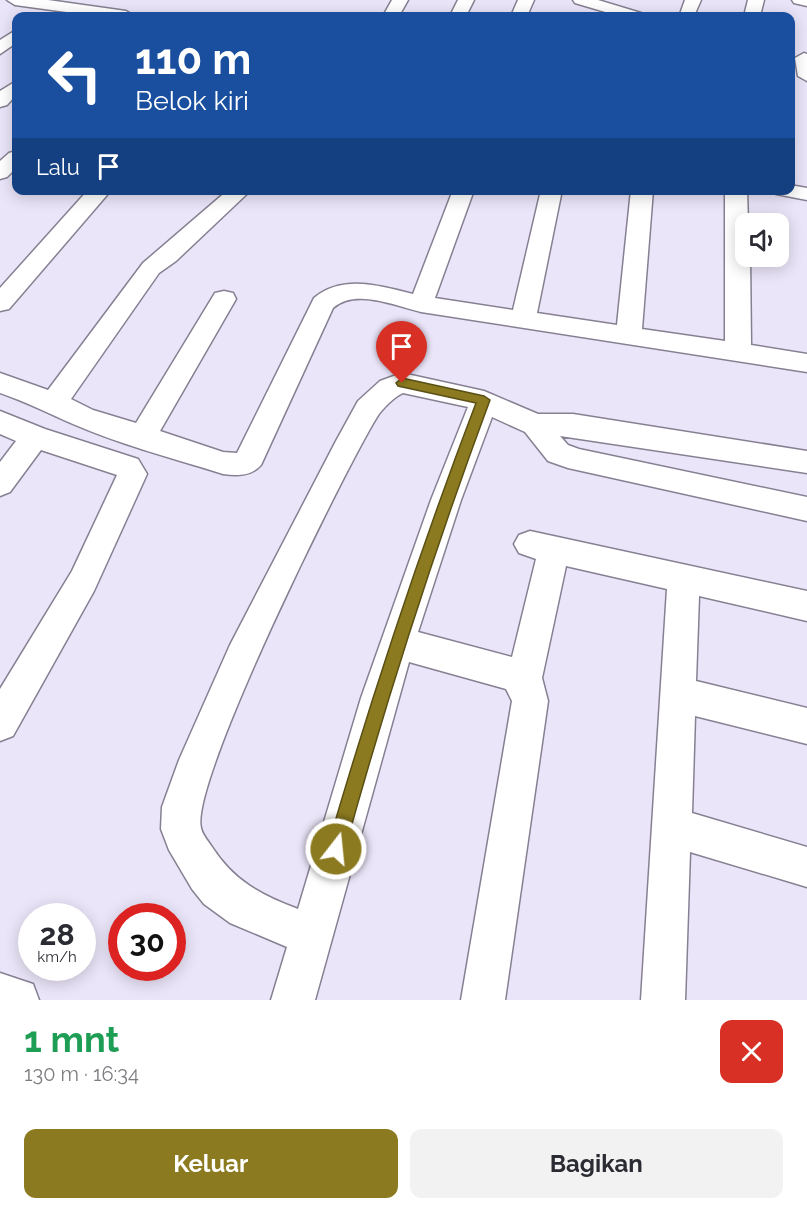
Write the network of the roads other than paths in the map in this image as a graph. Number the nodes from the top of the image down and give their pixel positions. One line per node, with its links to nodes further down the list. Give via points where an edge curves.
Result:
1 (15, 0): 4 (street)
2 (800, 0): 3 (street)
3 (807, 1)
4 (52, 5): 6 (street); 7 (street)
5 (589, 8): 8 (street)
6 (43, 12)
7 (99, 12)
8 (612, 12)
9 (12, 38): 10 (street)
10 (0, 49)
11 (12, 161): 12 (street)
12 (0, 173)
13 (96, 195): 20 (street)
14 (236, 195): 28 (street, via 151,268)
15 (462, 195): 21 (street)
16 (551, 195): 22 (street)
17 (642, 195): 23 (street)
18 (736, 195): 24 (street)
19 (224, 299): 32 (street)
20 (0, 303)
21 (421, 304): 22 (street); 32 (street, via 353,292 340,292 328,299 246,463 223,463)
22 (523, 320): 23 (street)
23 (629, 336): 24 (street)
24 (738, 353): 25 (street)
25 (807, 363)
26 (0, 383): 28 (street)
27 (484, 400): 30 (street); 38 (street); 45 (street, via 402,383 389,388 368,408 256,621 191,778 181,830 217,890 236,905)
28 (54, 402): 32 (street, via 83,417)
29 (0, 422): 31 (street)
30 (535, 425): 33 (street, via 573,425); 35 (street, via 558,453 578,460)
31 (35, 437): 34 (street); 41 (street, via 128,467 132,474 83,581)
32 (142, 437)
33 (807, 462)
34 (0, 484)
35 (807, 509)
36 (684, 578): 37 (street); 39 (street, via 542,547); 40 (street)
37 (807, 606)
38 (398, 644): 39 (street, via 517,675); 45 (street)
39 (524, 681): 49 (street, via 530,701)
40 (678, 694): 42 (street); 43 (street)
41 (0, 723)
42 (807, 726)
43 (671, 826): 44 (street); 50 (street)
44 (807, 867)
45 (312, 936): 48 (street)
46 (0, 995): 47 (street)
47 (16, 1000)
48 (293, 1000)
49 (483, 1000)
50 (663, 1000)

